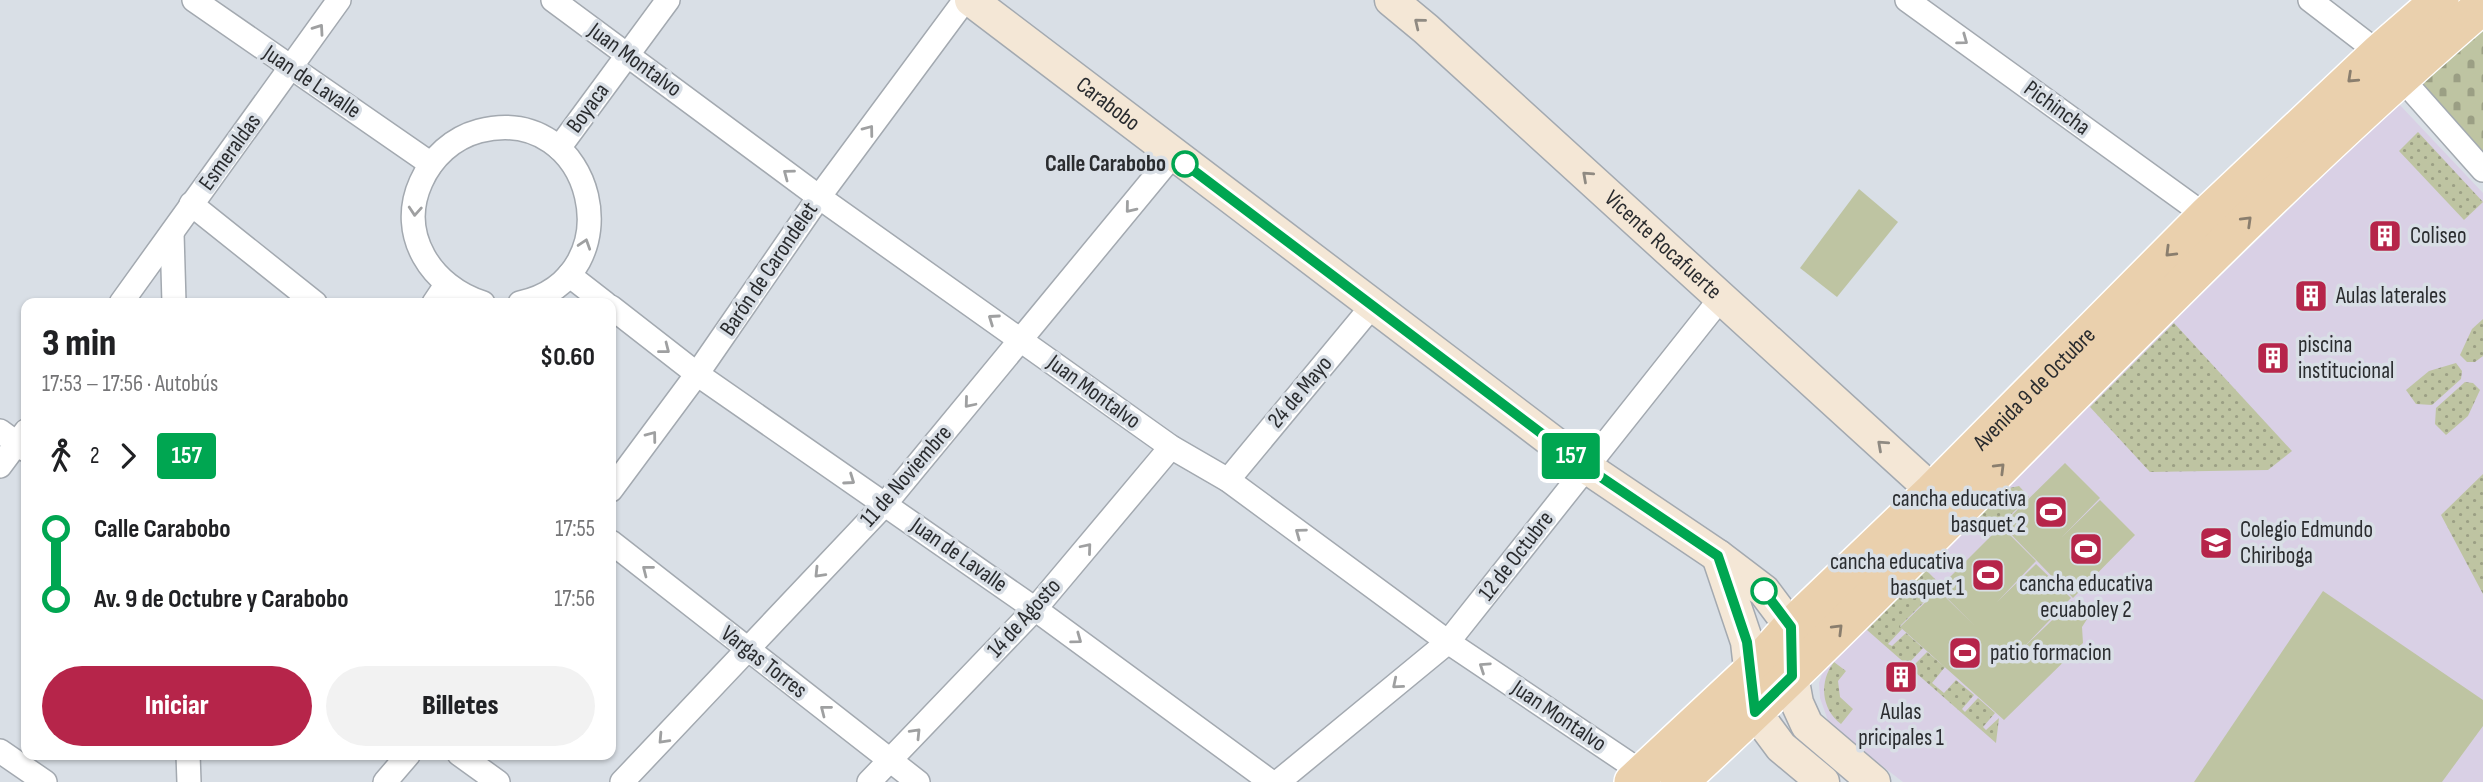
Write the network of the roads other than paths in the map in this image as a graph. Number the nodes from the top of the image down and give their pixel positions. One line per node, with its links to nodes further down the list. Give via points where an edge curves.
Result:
1 (194, 0): 15 (street, Juan de Lavalle)
2 (339, 0): 15 (street, Esmeraldas, one-way to 2)
3 (553, 0): 13 (street, Juan Montalvo)
4 (668, 0): 13 (street, Boyaca)
5 (965, 0): 20 (street, Barón de Carondelet, one-way to 5)
6 (971, 0): 17 (main road, Carabobo)
7 (1391, 0): 32 (main road, Vicente Rocafuerte, one-way to 7)
8 (1908, 0): 12 (street, Pichincha)
9 (2310, 0): 14 (street)
10 (2440, 0): 14 (main road, Avenida 9 de Octubre)
11 (2483, 5): 14 (main road, Avenida 9 de Octubre)
12 (1934, 7): 22 (street, Pichincha, one-way to 22)
13 (627, 54): 16 (street, Boyaca); 20 (street, Juan Montalvo, one-way to 13)
14 (2389, 65): 19 (street); 22 (main road, Avenida 9 de Octubre, one-way to 22); 52 (main road, Avenida 9 de Octubre, one-way to 14, via 2229,239)
15 (292, 68): 18 (street, Juan de Lavalle); 21 (street, Esmeraldas)
16 (559, 148): 18 (street, via 516,128 492,128 447,146); 24 (street, one-way to 16, via 586,244 590,209 575,166)
17 (1173, 155): 33 (main road, Carabobo); 35 (street, 11 de Noviembre, one-way to 35)
18 (431, 164): 25 (street, one-way to 25, via 420,183 414,228)
19 (2483, 170)
20 (819, 197): 35 (street, Juan Montalvo, one-way to 20); 36 (street, Barón de Carondelet)
21 (191, 204): 23 (street, Esmeraldas); 28 (street)
22 (2206, 216): 43 (main road, Avenida 9 de Octubre, one-way to 43)
23 (172, 233): 26 (street, Esmeraldas); 27 (street)
24 (569, 275): 30 (street); 31 (street)
25 (440, 294): 29 (street)
26 (125, 298)
27 (174, 298)
28 (309, 298)
29 (469, 298)
30 (536, 298)
31 (599, 298)
32 (1721, 298): 40 (street, 12 de Octubre); 43 (main road, Vicente Rocafuerte, one-way to 32)
33 (1373, 305): 40 (main road, Carabobo); 41 (street, 24 de Mayo)
34 (616, 311): 36 (street, Juan de Lavalle, one-way to 36)
35 (1022, 339): 38 (street, Juan Montalvo); 44 (street, 11 de Noviembre, one-way to 44)
36 (697, 374): 42 (street, Barón de Carondelet, one-way to 36); 44 (street, Juan de Lavalle, one-way to 44)
37 (17, 439): 39 (street)
38 (1171, 447): 41 (street, Juan Montalvo); 47 (street, 14 de Agosto, one-way to 38)
39 (0, 466)
40 (1586, 467): 46 (main road, Carabobo); 49 (street, 12 de Octubre)
41 (1228, 480): 49 (street, Juan Montalvo, one-way to 41)
42 (616, 483)
43 (1933, 491): 48 (main road, Avenida 9 de Octubre)
44 (885, 505): 47 (street, Juan de Lavalle); 50 (street, 11 de Noviembre, one-way to 50)
45 (616, 546): 50 (street, Vargas Torres, one-way to 45)
46 (1718, 556): 48 (main road, Carabobo, via 1764,591); 51 (main road)
47 (1035, 609): 58 (street, 14 de Agosto, one-way to 47); 67 (street, Juan de Lavalle, one-way to 67)
48 (1791, 627): 51 (main road, Avenida 9 de Octubre); 52 (main road)
49 (1448, 642): 59 (street, Juan Montalvo, one-way to 49); 68 (street, 12 de Octubre, one-way to 68)
50 (747, 648): 58 (street, Vargas Torres, one-way to 50); 64 (street, 11 de Noviembre, one-way to 64)
51 (1752, 671): 53 (main road); 59 (main road, Avenida 9 de Octubre)
52 (1792, 676): 53 (main road, Avenida 9 de Octubre); 71 (main road, via 1807,725)
53 (1755, 712): 69 (main road, Avenida 9 de Octubre); 70 (main road, via 1781,747)
54 (0, 751): 60 (street)
55 (188, 760): 61 (street)
56 (404, 760): 62 (street)
57 (467, 760): 63 (street)
58 (889, 761): 65 (street, 14 de Agosto); 66 (street, Vargas Torres)
59 (1638, 777)
60 (32, 778)
61 (189, 782)
62 (385, 782)
63 (498, 782)
64 (622, 782)
65 (869, 782)
66 (918, 782)
67 (1270, 782)
68 (1278, 782)
69 (1679, 782)
70 (1823, 782)
71 (1874, 782)

